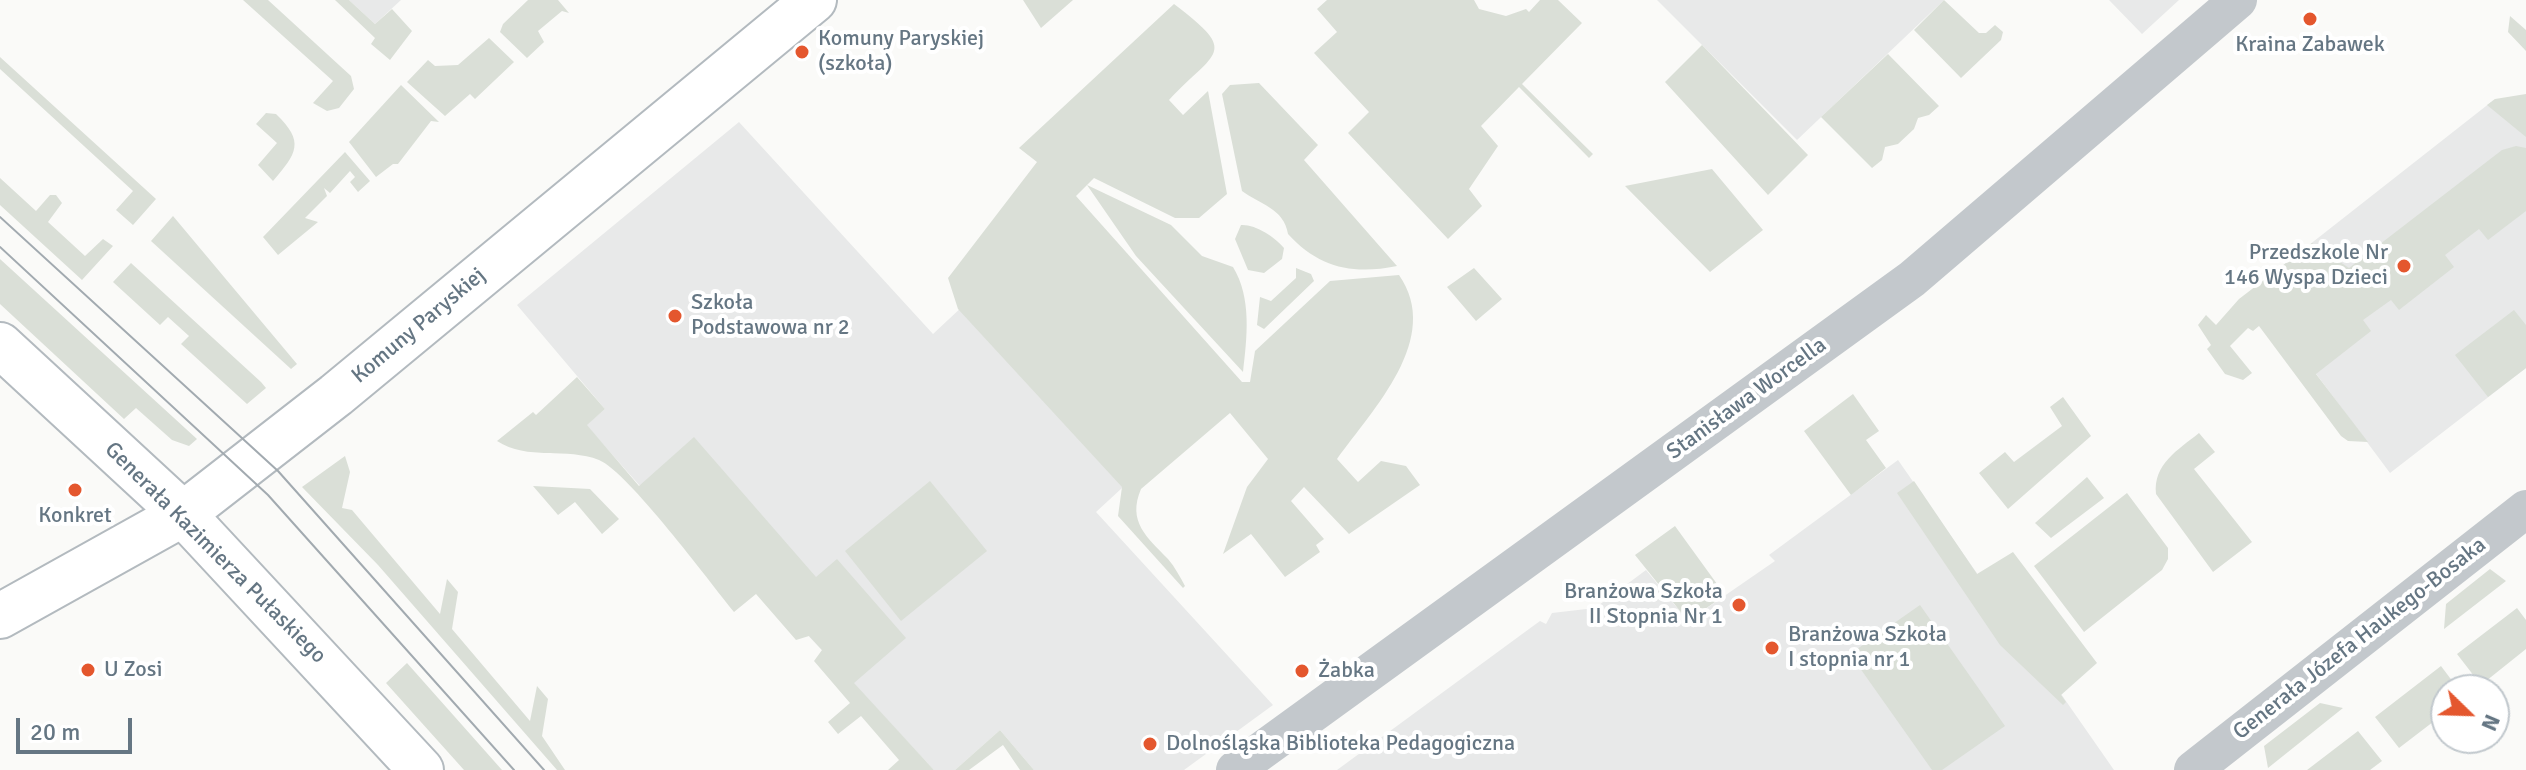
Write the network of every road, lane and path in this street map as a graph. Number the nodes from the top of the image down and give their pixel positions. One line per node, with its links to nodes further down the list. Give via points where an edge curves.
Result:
1 (814, 0): 5 (street, Komuny Paryskiej, via 336,395)
2 (2238, 0): 8 (street, Stanisława Worcella, via 1912,279)
3 (0, 345): 5 (street, Generała Kazimierza Pułaskiego)
4 (2526, 509): 9 (street, Generała Józefa Haukego-Bosaka)
5 (183, 514): 6 (street, Komuny Paryskiej); 7 (street, Generała Kazimierza Pułaskiego)
6 (0, 616)
7 (421, 770)
8 (1235, 770)
9 (2193, 770)

